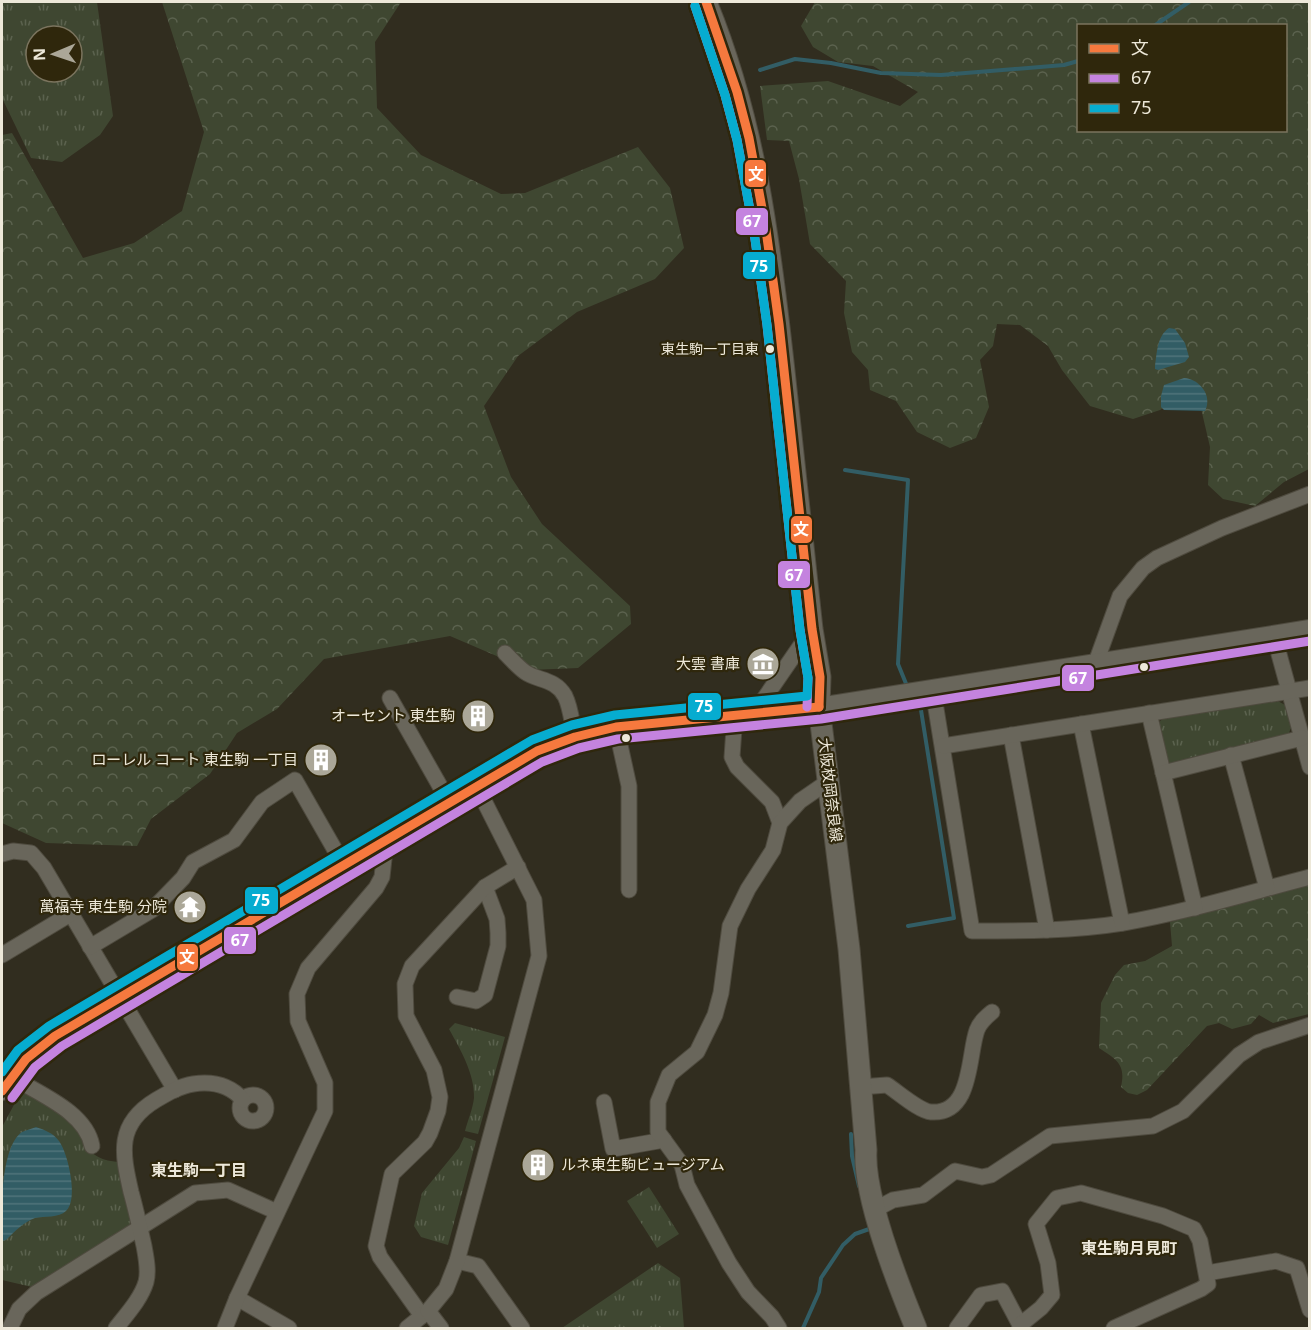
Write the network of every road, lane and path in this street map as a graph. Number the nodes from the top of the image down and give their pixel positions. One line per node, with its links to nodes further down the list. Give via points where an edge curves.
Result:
1 (706, 2): 3 (main road, 大阪枚岡奈良線, via 752,145 771,257)
2 (1310, 494): 7 (street, via 1222,528 1143,568 1120,596)
3 (812, 629): 12 (main road, 大阪枚岡奈良線, via 820,676); 13 (street)
4 (1310, 629): 5 (street)
5 (1274, 636): 7 (street); 10 (street)
6 (505, 653): 19 (street, via 527,674 545,679 565,696)
7 (1095, 664): 9 (street)
8 (1310, 688): 10 (street)
9 (933, 690): 12 (street); 21 (street)
10 (1289, 691): 14 (street); 20 (street)
11 (390, 698): 27 (street)
12 (819, 707): 13 (street); 25 (main road, 大阪枚岡奈良線)
13 (755, 712): 15 (street)
14 (1149, 713): 16 (street); 24 (street)
15 (735, 714): 17 (street); 28 (street, via 732,757 772,802)
16 (1081, 724): 18 (street); 39 (street)
17 (616, 727): 19 (street); 36 (street, via 629,786)
18 (1011, 735): 21 (street); 40 (street)
19 (575, 737): 26 (street, via 537,751)
20 (1302, 738): 22 (street); 23 (street)
21 (943, 746): 40 (street, via 972,931)
22 (1231, 755): 24 (street); 35 (street)
23 (1310, 767)
24 (1163, 772): 37 (street)
25 (829, 780): 28 (street); 48 (main road, 大阪枚岡奈良線)
26 (477, 787): 27 (street); 32 (street)
27 (449, 802): 29 (street)
28 (780, 823): 52 (street, via 774,850 729,926 716,1015 697,1052 669,1075 658,1102 656,1120)
29 (386, 840): 31 (street); 55 (street, via 382,877 376,888 308,968 297,994 298,1020 325,1083 325,1111)
30 (2, 854): 38 (street, via 31,853)
31 (343, 864): 41 (street, via 295,780 262,801 234,840 194,862 152,910); 44 (street)
32 (518, 867): 34 (street); 57 (street, via 534,900 539,956)
33 (1310, 877): 35 (street)
34 (485, 887): 43 (street, via 497,919 495,956 485,995 476,1001); 61 (street, via 412,966 405,984 406,1016 434,1071 440,1097 425,1142 392,1174 376,1246 380,1257)
35 (1267, 888): 37 (street)
36 (629, 890)
37 (1194, 908): 39 (street)
38 (72, 913): 41 (street); 42 (street)
39 (1122, 923): 40 (street)
40 (1047, 930)
41 (90, 947): 44 (street)
42 (2, 955)
43 (457, 997)
44 (120, 998): 47 (street, via 54,1036 26,1059); 49 (street)
45 (992, 1012): 48 (street, via 977,1030 967,1081 958,1099 945,1109 930,1112 887,1085)
46 (1310, 1025): 54 (street, via 1258,1042 1239,1055 1183,1111 1153,1126 1050,1136 991,1175 955,1171 923,1195 893,1200)
47 (7, 1084): 53 (street, via 72,1113 82,1123)
48 (860, 1087): 54 (main road, 大阪枚岡奈良線, via 867,1150 865,1166)
49 (175, 1090): 50 (street, via 207,1082 236,1092); 56 (street, via 147,1106 130,1125 124,1140 123,1159)
50 (243, 1100)
51 (604, 1102): 52 (street, via 613,1149)
52 (664, 1140): 70 (street, via 682,1165 687,1185 729,1263)
53 (92, 1146)
54 (876, 1209): 71 (main road, 大阪枚岡奈良線)
55 (277, 1212): 56 (street, via 228,1190 195,1193); 59 (street)
56 (140, 1226): 63 (street, via 36,1293 19,1309); 64 (street, via 147,1260 146,1281)
57 (457, 1261): 61 (street, via 446,1288); 69 (street, via 478,1266)
58 (1208, 1273): 60 (street, via 1276,1261 1297,1268); 62 (street, via 1194,1229 1081,1193 1057,1198 1036,1224 1048,1263 1052,1295); 73 (street, via 1208,1284 1202,1289)
59 (237, 1298): 65 (street); 66 (street)
60 (1310, 1310)
61 (425, 1313): 67 (street); 68 (street)
62 (1021, 1327): 72 (street, via 1002,1291 981,1295)
63 (10, 1329)
64 (116, 1329)
65 (225, 1329)
66 (289, 1329)
67 (407, 1329)
68 (441, 1329)
69 (522, 1329)
70 (778, 1329)
71 (916, 1329)
72 (957, 1329)
73 (1114, 1329)

